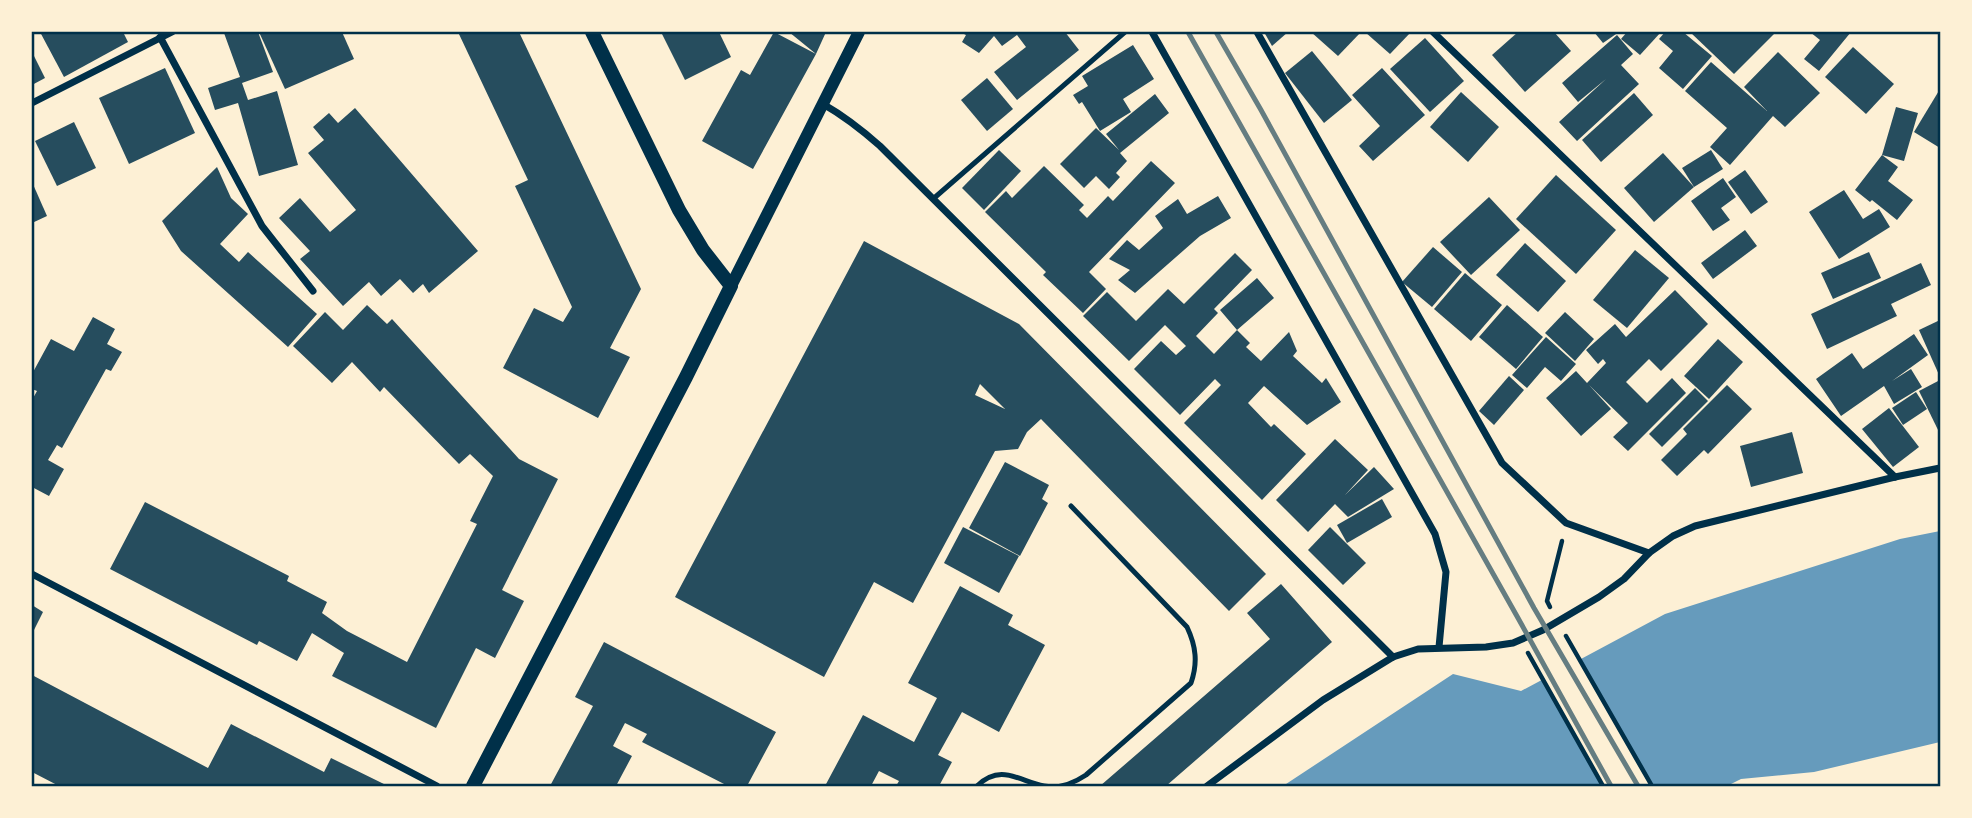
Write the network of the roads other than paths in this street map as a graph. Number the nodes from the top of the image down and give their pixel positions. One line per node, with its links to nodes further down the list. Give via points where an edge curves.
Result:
1 (172, 32): 8 (street)
2 (592, 32): 12 (main road, via 679,210)
3 (859, 32): 10 (street)
4 (1125, 32): 11 (lane)
5 (1152, 32): 19 (street, via 1435,534 1446,572)
6 (1257, 32): 17 (street, via 1502,463 1566,523)
7 (1433, 32): 15 (street)
8 (160, 37): 9 (street); 13 (street, via 262,226)
9 (32, 103)
10 (823, 104): 11 (street, via 861,129); 12 (street)
11 (933, 199): 20 (street)
12 (731, 286): 22 (main road)
13 (313, 291)
14 (1941, 468): 15 (street)
15 (1895, 477): 17 (street, via 1695,526)
16 (1071, 506): 23 (lane, via 1187,627 1195,652 1195,673 1191,683 1076,782 1044,786 1005,774)
17 (1649, 553): 19 (street, via 1624,579 1543,630 1513,643)
18 (32, 574): 21 (street)
19 (1439, 647): 20 (street)
20 (1393, 657): 24 (street, via 1323,699)
21 (437, 786)
22 (473, 786)
23 (977, 786)
24 (1207, 786)

